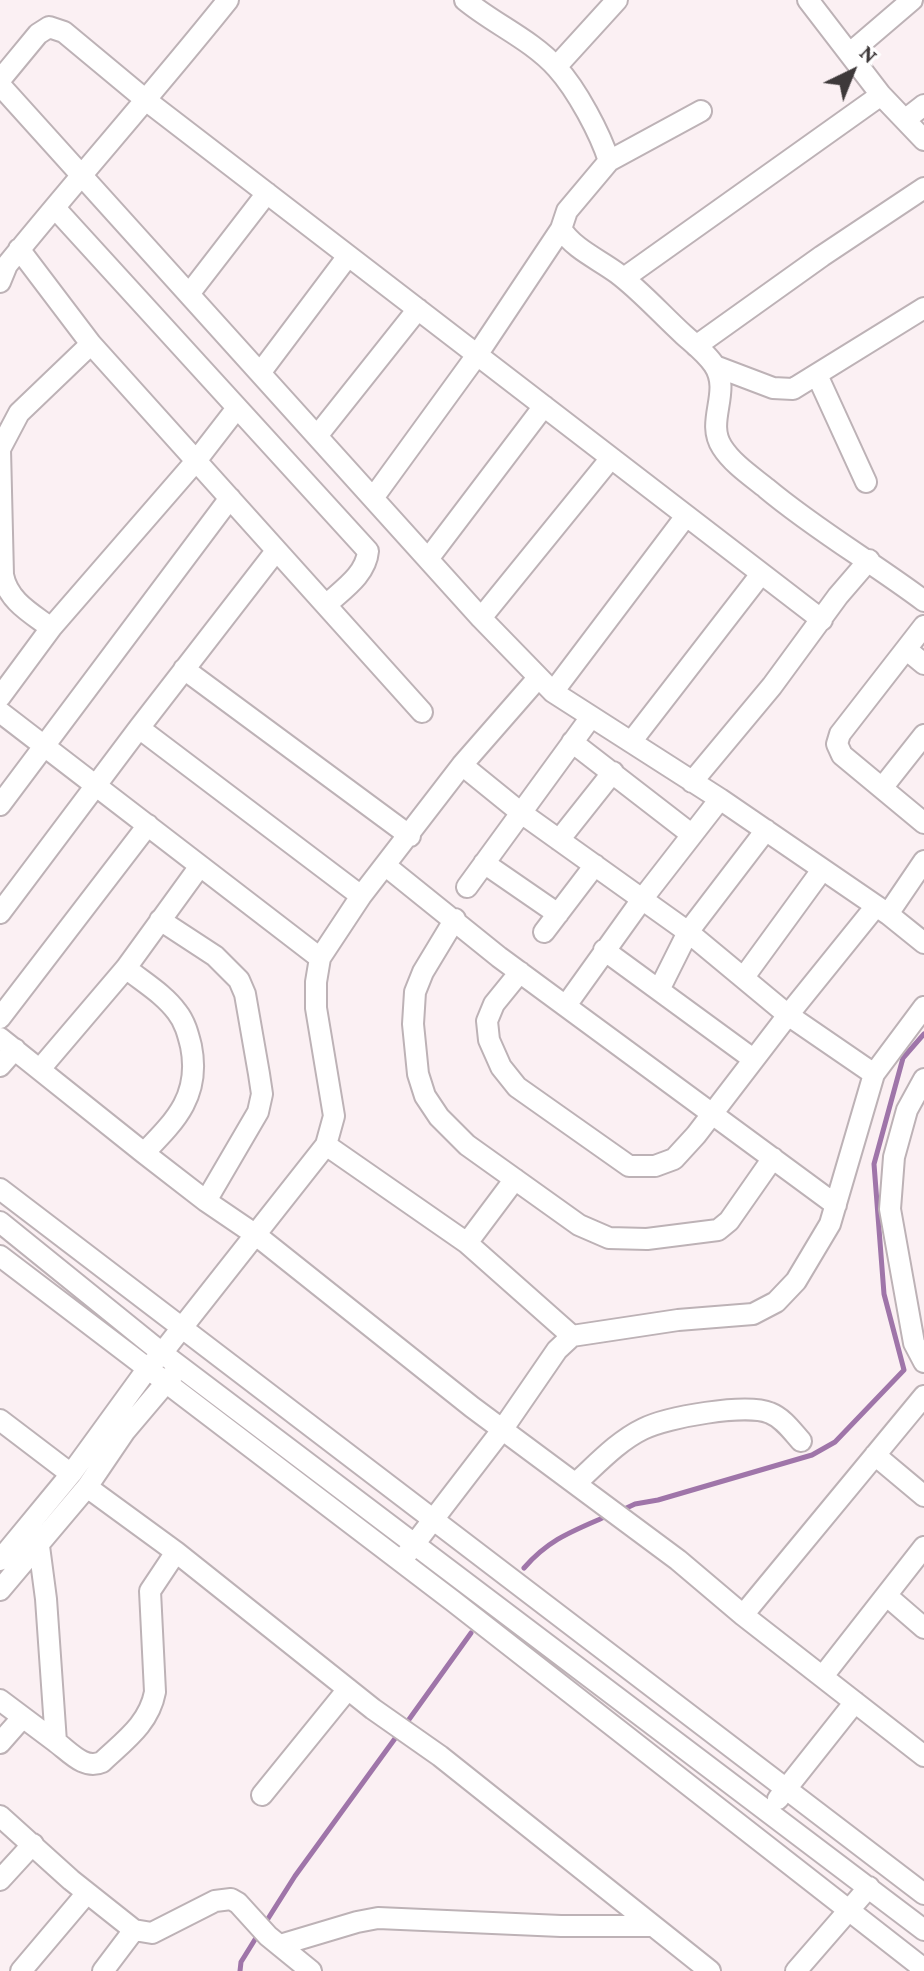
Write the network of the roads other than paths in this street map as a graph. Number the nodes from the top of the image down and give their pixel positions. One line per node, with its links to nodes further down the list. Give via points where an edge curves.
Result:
1 (228, 0): 10 (street)
2 (617, 0): 7 (street)
3 (808, 0): 6 (street)
4 (912, 0): 6 (street)
5 (476, 3): 7 (street)
6 (850, 53): 9 (street)
7 (556, 67): 15 (street)
8 (0, 82): 10 (street, via 49,27 64,32); 16 (street)
9 (881, 95): 13 (street); 23 (street)
10 (147, 101): 16 (street); 18 (street)
11 (924, 105): 13 (street)
12 (701, 111): 15 (street)
13 (906, 119): 14 (street)
14 (924, 140)
15 (609, 161): 20 (street, via 567,211)
16 (80, 174): 19 (street); 24 (street)
17 (924, 188): 28 (street)
18 (267, 193): 21 (street); 24 (street)
19 (55, 208): 22 (street); 34 (street)
20 (561, 229): 23 (street, via 567,239); 29 (street)
21 (348, 256): 26 (street); 31 (street)
22 (7, 266): 27 (street)
23 (624, 278): 28 (street)
24 (189, 294): 31 (street)
25 (924, 308): 32 (street)
26 (418, 309): 29 (street); 35 (street)
27 (91, 344): 37 (street); 51 (street, via 19,413 0,449 6,590)
28 (696, 346): 30 (street)
29 (477, 355): 33 (street); 40 (street)
30 (715, 366): 32 (street, via 785,390); 44 (street, via 721,387 715,424 722,449 802,518)
31 (260, 373): 35 (street)
32 (817, 375): 38 (street)
33 (544, 406): 36 (street); 43 (street)
34 (237, 408): 37 (street); 47 (street, via 368,551 362,572)
35 (317, 436): 40 (street)
36 (611, 458): 41 (street); 48 (street)
37 (196, 461): 39 (street); 51 (street)
38 (866, 482)
39 (230, 498): 42 (street); 64 (street)
40 (373, 498): 43 (street)
41 (686, 516): 45 (street); 55 (street)
42 (276, 551): 47 (street); 54 (street)
43 (428, 559): 48 (street)
44 (869, 560): 46 (street); 49 (street)
45 (761, 574): 49 (street); 63 (street)
46 (924, 601)
47 (326, 605): 58 (street)
48 (481, 618): 55 (street)
49 (822, 620): 67 (street)
50 (924, 626): 52 (street)
51 (51, 628): 56 (street)
52 (907, 650): 53 (street); 69 (street, via 837,744 842,755)
53 (924, 664)
54 (184, 669): 60 (street); 77 (street)
55 (545, 685): 59 (street); 65 (street)
56 (0, 697)
57 (0, 712): 64 (street)
58 (422, 712)
59 (591, 717): 62 (street); 63 (street)
60 (139, 728): 68 (street); 86 (street)
61 (924, 735): 69 (street)
62 (572, 742): 66 (street); 72 (street)
63 (631, 742): 67 (street)
64 (45, 746): 68 (street); 71 (street)
65 (462, 765): 72 (street); 77 (street)
66 (613, 772): 76 (street); 78 (street)
67 (692, 782): 70 (street)
68 (94, 787): 74 (street); 89 (street)
69 (882, 788): 73 (street)
70 (720, 799): 75 (street); 76 (street)
71 (0, 805)
72 (520, 812): 78 (street); 80 (street)
73 (924, 823)
74 (148, 825): 82 (street); 105 (street)
75 (766, 830): 84 (street); 94 (street)
76 (691, 834): 87 (street)
77 (410, 836): 83 (street)
78 (559, 840): 81 (street)
79 (924, 861): 88 (street)
80 (484, 863): 85 (street); 90 (street)
81 (595, 865): 87 (street); 90 (street)
82 (200, 866): 92 (street); 97 (street)
83 (386, 866): 86 (street); 91 (street)
84 (822, 870): 88 (street); 100 (street)
85 (467, 887)
86 (361, 896): 97 (street)
87 (643, 898): 94 (street); 96 (street)
88 (882, 910): 95 (street); 104 (street)
89 (0, 913)
90 (558, 914): 93 (street)
91 (455, 919): 99 (street); 116 (street, via 415,992 418,1074 439,1117)
92 (160, 920): 98 (street); 118 (street, via 215,956 239,980 259,1074 258,1112)
93 (544, 932)
94 (688, 932): 100 (street); 101 (street)
95 (924, 943)
96 (604, 950): 101 (street); 102 (street)
97 (320, 958): 113 (street, via 316,1008 334,1116)
98 (126, 968): 109 (street); 114 (street, via 179,1014 192,1049 191,1090 170,1126)
99 (520, 972): 102 (street); 112 (street, via 494,1004 487,1021 489,1040 501,1067 535,1101 629,1166 642,1168 674,1159)
100 (744, 977): 104 (street)
101 (659, 990): 107 (street)
102 (567, 1004): 112 (street)
103 (924, 1007): 110 (street)
104 (788, 1015): 107 (street); 110 (street)
105 (0, 1018)
106 (7, 1044): 108 (street); 109 (street)
107 (753, 1059): 112 (street)
108 (0, 1066)
109 (40, 1069): 114 (street)
110 (874, 1074): 119 (street)
111 (924, 1079): 127 (street, via 907,1110 894,1157 890,1209 914,1343)
112 (713, 1114): 115 (street)
113 (326, 1145): 121 (street); 122 (street)
114 (144, 1153): 118 (street)
115 (773, 1158): 116 (street, via 729,1221 718,1230 684,1236 609,1238 579,1225); 119 (street)
116 (515, 1179): 122 (street)
117 (0, 1189): 124 (street)
118 (206, 1201): 121 (street)
119 (836, 1205): 125 (street, via 796,1281 765,1309)
120 (0, 1222): 126 (street)
121 (256, 1235): 124 (street); 132 (street)
122 (467, 1243): 125 (street)
123 (0, 1256): 126 (street)
124 (181, 1328): 126 (street); 138 (street)
125 (572, 1336): 132 (street)
126 (155, 1360): 128 (street); 129 (street); 135 (street)
127 (924, 1362)
128 (181, 1367): 129 (street); 143 (street)
129 (165, 1381): 135 (street); 143 (street)
130 (924, 1396): 134 (street)
131 (0, 1420): 135 (street)
132 (502, 1430): 136 (street); 138 (street)
133 (801, 1441): 136 (street, via 769,1412 742,1407 643,1429)
134 (875, 1455): 137 (street); 147 (street)
135 (79, 1481): 140 (street); 142 (street)
136 (576, 1483): 147 (street)
137 (924, 1496)
138 (433, 1521): 143 (street); 157 (street)
139 (0, 1537): 140 (street)
140 (32, 1539): 144 (street); 145 (street); 154 (street, via 46,1599)
141 (924, 1547): 146 (street)
142 (176, 1552): 150 (street); 154 (street, via 150,1591 155,1692 146,1720 95,1766)
143 (407, 1553): 159 (street); 166 (street)
144 (0, 1560)
145 (0, 1590)
146 (887, 1596): 148 (street); 149 (street)
147 (743, 1615): 149 (street)
148 (924, 1626)
149 (823, 1676): 152 (street)
150 (348, 1689): 158 (street); 167 (street)
151 (0, 1700): 153 (street)
152 (855, 1702): 156 (street); 157 (street)
153 (22, 1718): 154 (street); 155 (street)
154 (56, 1742)
155 (0, 1743)
156 (924, 1756)
157 (785, 1789): 159 (street); 165 (street)
158 (262, 1795)
159 (768, 1812): 163 (street)
160 (0, 1816): 161 (street)
161 (33, 1844): 162 (street); 164 (street)
162 (0, 1880)
163 (869, 1887): 166 (street); 169 (street)
164 (87, 1893): 168 (street); 172 (street)
165 (924, 1894)
166 (850, 1910): 171 (street); 176 (street)
167 (652, 1926): 170 (street, via 378,1918); 175 (street)
168 (134, 1930): 170 (street, via 152,1933 215,1901 231,1899); 173 (street)
169 (924, 1930)
170 (274, 1941): 174 (street)
171 (924, 1969)
172 (21, 1971)
173 (103, 1971)
174 (311, 1971)
175 (710, 1971)
176 (796, 1971)

